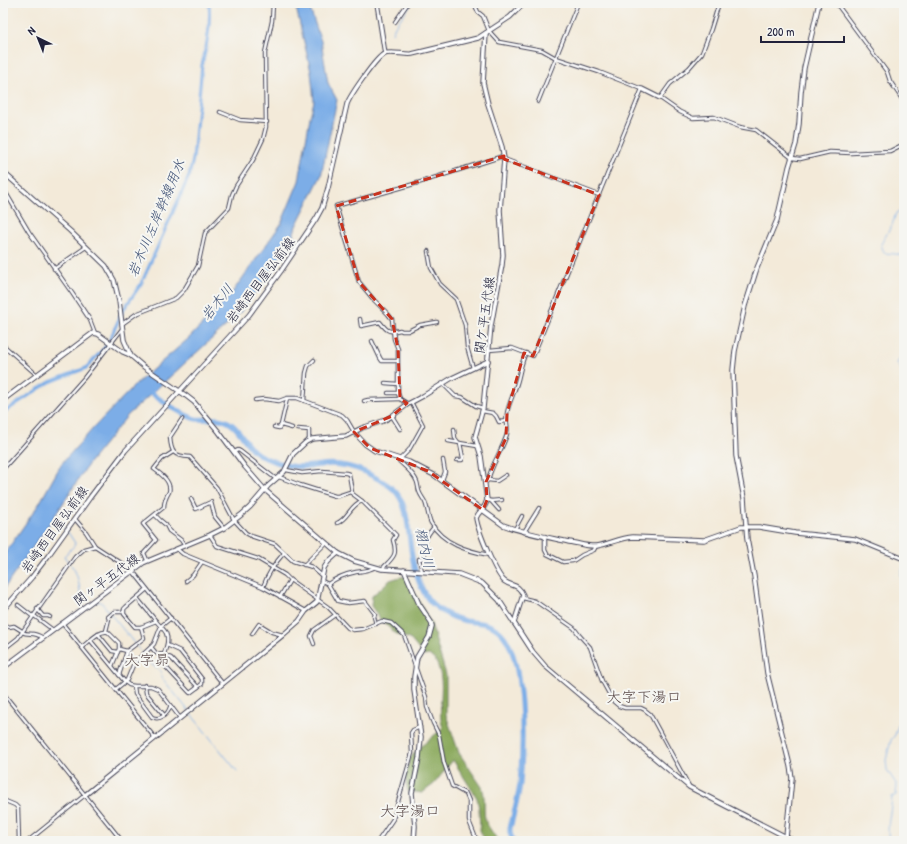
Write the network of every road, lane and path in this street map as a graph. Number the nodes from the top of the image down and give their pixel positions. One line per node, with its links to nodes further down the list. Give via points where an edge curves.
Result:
1 (273, 3): 19 (street, via 265,53)
2 (378, 3): 12 (street)
3 (408, 3): 10 (street)
4 (474, 3): 11 (street, via 483,16)
5 (524, 3): 11 (street, via 515,14)
6 (578, 3): 13 (street)
7 (719, 3): 15 (street, via 702,53 670,84)
8 (819, 3): 22 (street, via 804,68 798,133)
9 (836, 3): 17 (street, via 887,72)
10 (395, 22)
11 (488, 32): 12 (street, via 475,39 412,54); 13 (street, via 502,43 542,50); 21 (street, 関ケ平五代線, via 483,84)
12 (384, 54): 48 (street, 岩崎西目屋弘前線, via 347,104 326,196 316,219 249,315)
13 (556, 58): 14 (street); 16 (street)
14 (642, 89): 15 (street); 25 (street)
15 (660, 98): 22 (street, via 693,118 714,117 756,130)
16 (538, 102)
17 (904, 102)
18 (220, 112): 19 (street, via 240,120)
19 (266, 122): 31 (street, via 263,139 236,186 229,208 206,233 198,266 184,290 176,298 136,314)
20 (904, 144): 22 (street, via 890,150 830,152 800,159)
21 (504, 157): 25 (street); 33 (street, via 336,206 359,282 392,319); 37 (street, 関ケ平五代線, via 500,210 502,265)
22 (792, 158): 98 (street, via 777,220 750,287 735,351 733,374 736,456)
23 (3, 172): 26 (street)
24 (3, 188): 28 (street)
25 (599, 195): 38 (street, via 534,356)
26 (86, 246): 28 (street); 31 (street, via 110,273 117,290)
27 (428, 251): 43 (street, via 431,268 440,284 456,299 465,325 467,347)
28 (54, 269): 32 (street)
29 (360, 319): 33 (street, via 361,326 380,322 385,329)
30 (438, 322): 33 (street, via 420,325 408,331)
31 (122, 327): 35 (street); 39 (street)
32 (96, 332): 35 (street); 44 (street)
33 (393, 332): 41 (street, via 398,349)
34 (372, 341): 41 (street, via 382,361)
35 (111, 343): 39 (street); 78 (street, via 84,378)
36 (3, 345): 44 (street)
37 (489, 350): 38 (street, via 512,348); 42 (street, 関ケ平五代線)
38 (526, 353): 61 (street)
39 (131, 356): 48 (street)
40 (314, 360): 55 (street, via 306,373)
41 (397, 361): 46 (street)
42 (488, 361): 43 (street, 関ケ平五代線); 58 (street)
43 (473, 368): 47 (street, 関ケ平五代線)
44 (37, 375): 53 (street)
45 (385, 383): 46 (street)
46 (398, 384): 50 (street)
47 (443, 384): 57 (street, 関ケ平五代線); 58 (street, via 455,396 462,397)
48 (180, 392): 74 (street, via 202,411); 95 (street, 岩崎西目屋弘前線, via 116,462)
49 (388, 393): 50 (street)
50 (398, 393): 52 (street)
51 (287, 398): 54 (street, via 279,401); 55 (street); 62 (street)
52 (400, 399): 56 (street); 57 (street)
53 (3, 400)
54 (255, 400)
55 (304, 401): 68 (street, via 342,415)
56 (364, 401)
57 (409, 403): 59 (street, 関ケ平五代線); 75 (street, via 423,424 409,450)
58 (482, 410): 61 (street, via 496,416 500,422); 72 (street, via 476,437)
59 (392, 416): 65 (street); 68 (street, 関ケ平五代線)
60 (182, 419): 73 (street, via 170,437)
61 (506, 421): 83 (street, via 506,438)
62 (281, 425): 63 (street, via 279,428); 64 (street)
63 (274, 426)
64 (292, 428)
65 (400, 428)
66 (298, 429): 69 (street, via 309,430)
67 (454, 429): 71 (street, via 455,438)
68 (354, 432): 69 (street, 関ケ平五代線, via 340,437); 75 (street, via 370,448)
69 (309, 440): 79 (street, via 296,450)
70 (448, 441): 71 (street)
71 (459, 443): 72 (street); 77 (street, via 463,458)
72 (477, 446): 83 (street)
73 (172, 452): 93 (street, via 154,469 165,478 170,489 164,507); 96 (street, via 178,457 190,457 218,488)
74 (234, 452): 81 (street, via 240,451); 84 (street)
75 (399, 459): 82 (street, via 422,468); 99 (street, via 415,478)
76 (443, 460): 82 (street, via 445,472)
77 (458, 460)
78 (3, 469)
79 (286, 470): 81 (street); 85 (street, via 349,474)
80 (506, 475): 83 (street, via 497,481)
81 (278, 478): 84 (street); 85 (street, via 335,496)
82 (442, 480): 91 (street)
83 (487, 481): 89 (street)
84 (265, 490): 96 (street, 関ヶ平五代線); 105 (street)
85 (352, 492): 88 (street)
86 (191, 499): 100 (street, via 196,509 211,502 215,516)
87 (502, 500): 89 (street)
88 (362, 501): 97 (street, via 356,503); 121 (street, via 396,535 393,540 396,551)
89 (489, 501): 91 (street); 92 (street)
90 (539, 508): 102 (street)
91 (483, 510): 101 (street, via 496,521); 112 (street, via 476,516 476,521)
92 (499, 510)
93 (155, 514): 107 (street); 114 (street, via 142,524 156,540 144,553)
94 (522, 516): 101 (street)
95 (75, 519): 106 (street); 138 (street, 岩崎西目屋弘前線, via 32,577)
96 (234, 520): 100 (street, 関ヶ平五代線); 110 (street, via 246,533 275,544)
97 (337, 523)
98 (746, 526): 108 (street, via 704,540 633,537); 113 (street, via 855,539); 188 (street, via 767,673 792,778)
99 (434, 527): 112 (street, via 457,546); 124 (street, via 426,537 425,558 419,559)
100 (224, 528): 103 (street, 関ヶ平五代線)
101 (515, 529): 102 (street)
102 (524, 532): 104 (street)
103 (210, 535): 107 (street, 関ヶ平五代線); 119 (street, via 217,546 258,559)
104 (544, 536): 108 (street); 108 (street, via 547,554 563,562 573,561 594,550)
105 (326, 543): 111 (street); 118 (street)
106 (95, 546): 117 (street); 137 (street, via 84,549 70,562)
107 (184, 546): 109 (street, 関ヶ平五代線)
108 (596, 546)
109 (177, 549): 114 (street, 関ヶ平五代線); 115 (street)
110 (284, 553): 118 (street); 119 (street)
111 (338, 553): 120 (street); 125 (street, via 328,562)
112 (490, 555): 134 (street, via 503,580 518,587)
113 (904, 559)
114 (148, 560): 116 (street, 関ヶ平五代線)
115 (202, 562): 127 (street); 130 (street)
116 (143, 563): 117 (street); 122 (street, 関ヶ平五代線)
117 (126, 565): 122 (street)
118 (303, 565): 125 (street, via 312,567)
119 (272, 567): 126 (street); 130 (street)
120 (375, 568): 121 (street); 129 (street, via 337,578)
121 (382, 569): 123 (street)
122 (132, 570): 131 (street); 146 (street, 関ヶ平五代線)
123 (404, 570): 124 (street); 168 (street, via 432,626)
124 (420, 571): 147 (street, via 459,574 476,580 493,593)
125 (322, 576): 128 (street)
126 (290, 580): 132 (street); 135 (street)
127 (186, 581)
128 (322, 581): 129 (street); 135 (street)
129 (328, 584): 148 (street, via 338,601 365,601 374,614)
130 (263, 587): 132 (street)
131 (147, 589): 133 (street); 144 (street)
132 (280, 597): 139 (street)
133 (137, 598): 140 (street); 145 (street)
134 (523, 598): 147 (street); 184 (street, via 535,601 574,628 590,647 613,701 619,706 640,708 650,714)
135 (318, 600): 139 (street); 141 (street)
136 (18, 605): 142 (street)
137 (37, 609): 142 (street); 143 (street, via 43,616)
138 (3, 610)
139 (306, 611): 157 (street)
140 (124, 612): 151 (street, via 135,627); 153 (street, via 114,612 108,617)
141 (335, 614): 148 (street, via 353,630); 160 (street, via 314,630 311,636)
142 (33, 616): 152 (street); 154 (street)
143 (50, 617)
144 (171, 618): 150 (street); 173 (street)
145 (156, 621): 150 (street); 151 (street)
146 (62, 623): 152 (street, 関ヶ平五代線); 162 (street)
147 (514, 623): 184 (street, via 537,658 550,671)
148 (376, 624): 168 (street, via 382,621 391,623 404,635)
149 (6, 625): 154 (street, via 9,628 14,626)
150 (161, 626): 161 (street, via 167,636); 163 (street)
151 (141, 627): 166 (street, via 144,638)
152 (53, 630): 158 (street, 関ヶ平五代線)
153 (106, 631): 155 (street); 164 (street, via 118,642)
154 (22, 632): 158 (street); 165 (street)
155 (98, 634): 159 (street); 164 (street, via 112,651)
156 (252, 634): 157 (street, via 259,624)
157 (283, 635): 173 (street)
158 (43, 638): 170 (street, 関ヶ平五代線)
159 (91, 641): 162 (street); 169 (street)
160 (314, 644)
161 (167, 645): 167 (street); 176 (street, via 180,651 201,676 202,681)
162 (82, 647): 177 (street)
163 (151, 647): 167 (street); 172 (street, via 134,663)
164 (118, 650): 166 (street); 169 (street)
165 (3, 651)
166 (127, 651): 171 (street)
167 (163, 656): 176 (street, via 171,658); 176 (street, via 163,664 190,693)
168 (415, 665): 182 (street, via 414,690); 195 (street, via 427,707 439,735 444,763 452,786 466,794 469,801 469,821)
169 (112, 666): 171 (street)
170 (3, 668)
171 (119, 675): 172 (street)
172 (125, 682): 175 (street); 177 (street)
173 (223, 684): 181 (street)
174 (145, 685): 175 (street); 179 (street, via 158,689); 180 (street, via 146,693)
175 (134, 686): 180 (street, via 134,694 152,717)
176 (198, 687)
177 (116, 689): 183 (street)
178 (3, 693): 185 (street)
179 (170, 707): 180 (street); 181 (street)
180 (164, 715)
181 (180, 718): 183 (street)
182 (420, 727): 193 (street, via 411,733 412,753 393,819); 194 (street, via 419,758 412,793)
183 (155, 739): 185 (street)
184 (689, 787): 188 (street)
185 (85, 795): 191 (street); 192 (street)
186 (3, 800): 190 (street, via 18,808)
187 (3, 839): 189 (street)
188 (785, 839): 196 (street)
189 (7, 841)
190 (19, 841)
191 (28, 841)
192 (122, 841)
193 (378, 841)
194 (414, 841)
195 (477, 841)
196 (794, 841)

